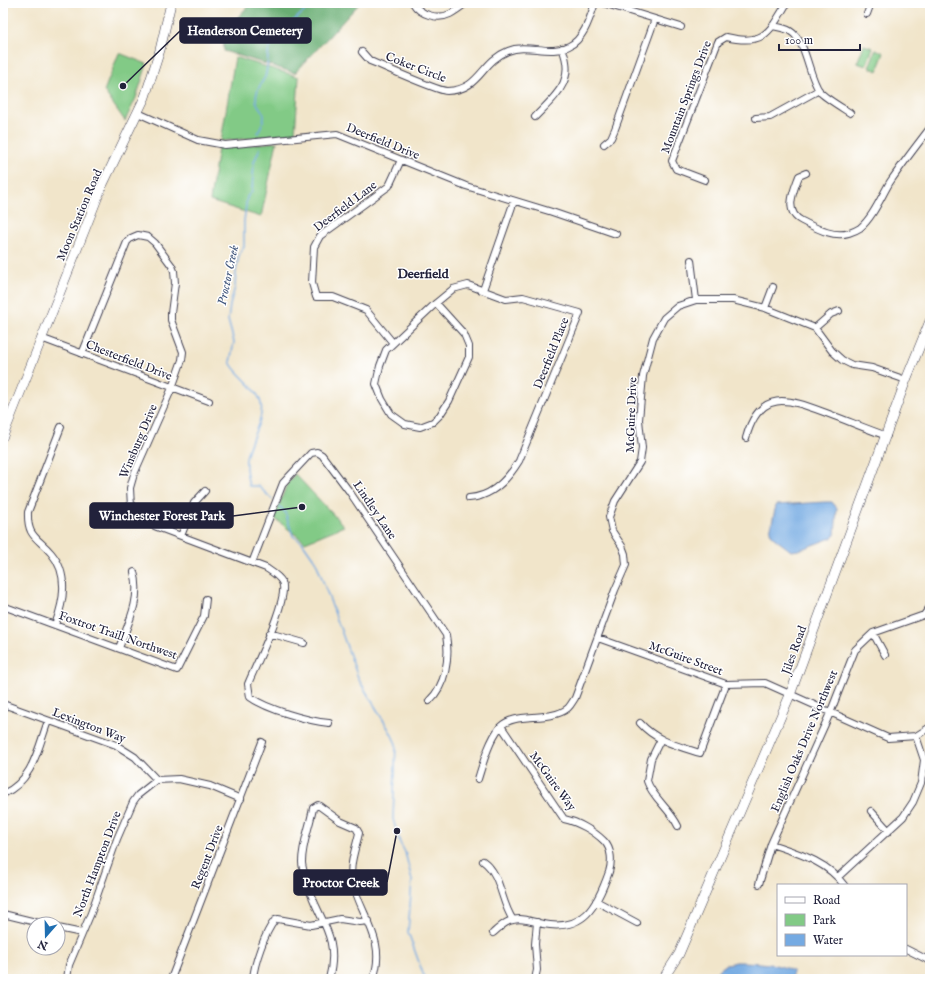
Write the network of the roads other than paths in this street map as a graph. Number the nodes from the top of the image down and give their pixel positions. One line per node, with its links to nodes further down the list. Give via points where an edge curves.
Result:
1 (171, 3): 15 (street, Moon Station Road, via 156,64)
2 (413, 3): 3 (street, via 426,15 435,16 449,15)
3 (466, 3)
4 (595, 3): 12 (street, Coker Circle, via 582,34 570,46)
5 (603, 3): 9 (street)
6 (787, 3): 10 (street, Mountain Springs Drive)
7 (871, 3): 8 (street)
8 (866, 14)
9 (655, 19): 11 (street); 20 (street, via 615,129 611,138)
10 (772, 26): 14 (street, via 790,31 797,38); 23 (street, Mountain Springs Drive, via 759,39 743,41 722,38 709,61 672,161 676,169)
11 (681, 27)
12 (562, 48): 13 (street, Coker Circle, via 510,50 494,58 472,85 445,91 370,61); 17 (street, via 567,60 566,79 559,93)
13 (362, 52)
14 (819, 90): 16 (street); 18 (street, via 770,117)
15 (138, 113): 21 (street, Deerfield Drive, via 204,142 230,145 337,134); 35 (street, Moon Station Road, via 102,186)
16 (850, 114)
17 (535, 117)
18 (756, 118)
19 (930, 128): 22 (street, via 859,228 849,233 838,235 818,229 792,213 794,191 800,176)
20 (604, 144)
21 (400, 160): 24 (street, Deerfield Drive, via 466,186); 37 (street, Deerfield Lane, via 389,186 320,236 314,247 312,282 316,297 333,296 366,310)
22 (806, 173)
23 (705, 180)
24 (514, 201): 25 (street, Deerfield Drive); 28 (street)
25 (616, 234)
26 (691, 260): 29 (street)
27 (773, 288): 31 (street)
28 (483, 290): 30 (street, Deerfield Place, via 468,285 462,286 453,289); 47 (street, Deerfield Place, via 506,299 523,297 580,313 519,461 510,475 480,497)
29 (696, 300): 31 (street, McGuire Drive, via 733,300); 57 (street, McGuire Drive, via 678,306 664,318 653,338 643,376 639,420 642,448 640,462 615,501 609,517 612,531 625,554 626,565)
30 (436, 304): 37 (street, Deerfield Place); 37 (street, Deerfield Place, via 464,334 469,346 469,357 449,401 433,422 420,427 405,424 392,414 382,400 376,384 386,350)
31 (765, 308): 34 (street, McGuire Drive)
32 (839, 311): 34 (street, via 831,314)
33 (930, 321): 36 (street, Jiles Road)
34 (815, 328): 39 (street, via 842,360)
35 (41, 338): 38 (street, Chesterfield Drive); 43 (street, Moon Station Road)
36 (926, 340): 39 (street, Jiles Road)
37 (393, 342)
38 (82, 354): 40 (street, Chesterfield Drive); 40 (street, Winsburg Drive, via 127,242 133,237 143,235 155,243 174,271 176,284 171,313 183,352)
39 (906, 380): 44 (street, Jiles Road)
40 (172, 388): 41 (street, Chesterfield Drive); 48 (street, Winsburg Drive, via 134,474 130,488 131,507 146,522)
41 (209, 402)
42 (61, 427): 54 (street, via 28,512 28,525 34,537 51,554 60,568 63,596)
43 (3, 436)
44 (886, 436): 45 (street, via 801,404 778,400 764,407 750,425); 62 (street, Jiles Road)
45 (746, 438)
46 (205, 491): 48 (street, via 194,503)
47 (469, 498)
48 (181, 536): 49 (street, Winsburg Drive)
49 (252, 563): 55 (street, Winsburg Drive, via 275,574 282,583 281,605); 63 (street, Lindley Lane, via 282,483 311,453 317,452 322,455 446,635 447,661 443,681 437,694)
50 (134, 572): 59 (street, via 138,590 136,601)
51 (206, 599): 59 (street, Foxtrot Traill Northwest, via 204,616 177,670)
52 (3, 606): 54 (street, Foxtrot Traill Northwest)
53 (930, 607): 56 (street, English Oaks Drive Northwest, via 924,615)
54 (55, 625): 59 (street, Foxtrot Traill Northwest)
55 (270, 633): 58 (street); 67 (street, Winsburg Drive, via 248,684 250,698 270,707)
56 (873, 633): 60 (street); 65 (street, English Oaks Drive Northwest, via 855,650)
57 (598, 638): 61 (street, McGuire Street); 69 (street, McGuire Drive, via 576,698 567,708 553,715 518,719)
58 (304, 643)
59 (119, 648)
60 (885, 655)
61 (726, 684): 62 (street, McGuire Street, via 764,683); 72 (street, via 700,753)
62 (790, 695): 65 (street, McGuire Street); 105 (street, Jiles Road, via 679,954)
63 (429, 701)
64 (3, 704): 66 (street, Lexington Way)
65 (831, 711): 71 (street, McGuire Street, via 888,738); 81 (street, English Oaks Drive Northwest)
66 (48, 721): 75 (street, Lexington Way, via 116,745 135,757); 76 (street, via 28,774 14,789)
67 (329, 723)
68 (640, 723): 72 (street, via 649,734)
69 (501, 726): 74 (street); 86 (street, McGuire Way, via 564,820 572,821 599,835 608,844 611,854 610,867)
70 (930, 727): 71 (street)
71 (916, 736): 80 (street, via 924,760 921,783 913,802)
72 (661, 740): 79 (street, via 651,759 647,781 674,816)
73 (262, 742): 77 (street, Regent Drive)
74 (478, 779)
75 (157, 780): 77 (street, via 179,779 210,786); 95 (street, North Hampton Drive, via 144,789 133,802)
76 (3, 794)
77 (241, 799): 100 (street, Regent Drive)
78 (871, 811): 80 (street)
79 (678, 826)
80 (889, 832): 83 (street)
81 (771, 844): 83 (street, via 820,863); 84 (street, English Oaks Drive Northwest)
82 (483, 861): 89 (street, via 491,867 507,911)
83 (838, 877): 85 (street)
84 (759, 884)
85 (843, 884)
86 (596, 902): 92 (street, McGuire Way, via 591,911 571,925); 93 (street)
87 (3, 914): 88 (street)
88 (26, 920)
89 (513, 920): 92 (street, McGuire Way); 96 (street)
90 (369, 921): 91 (street, via 340,919); 91 (street, via 352,878 359,833 356,828 318,805 313,808 302,863 309,891); 103 (street, via 378,956 378,966)
91 (324, 922): 101 (street, via 311,925 275,920 264,941); 102 (street, via 332,949)
92 (537, 922): 104 (street, via 534,944 537,970)
93 (637, 924)
94 (66, 930): 95 (street)
95 (82, 933): 99 (street, North Hampton Drive)
96 (493, 933)
97 (907, 950): 98 (street)
98 (930, 961)
99 (67, 979)
100 (171, 979)
101 (253, 979)
102 (329, 979)
103 (373, 979)
104 (535, 979)
105 (664, 979)

